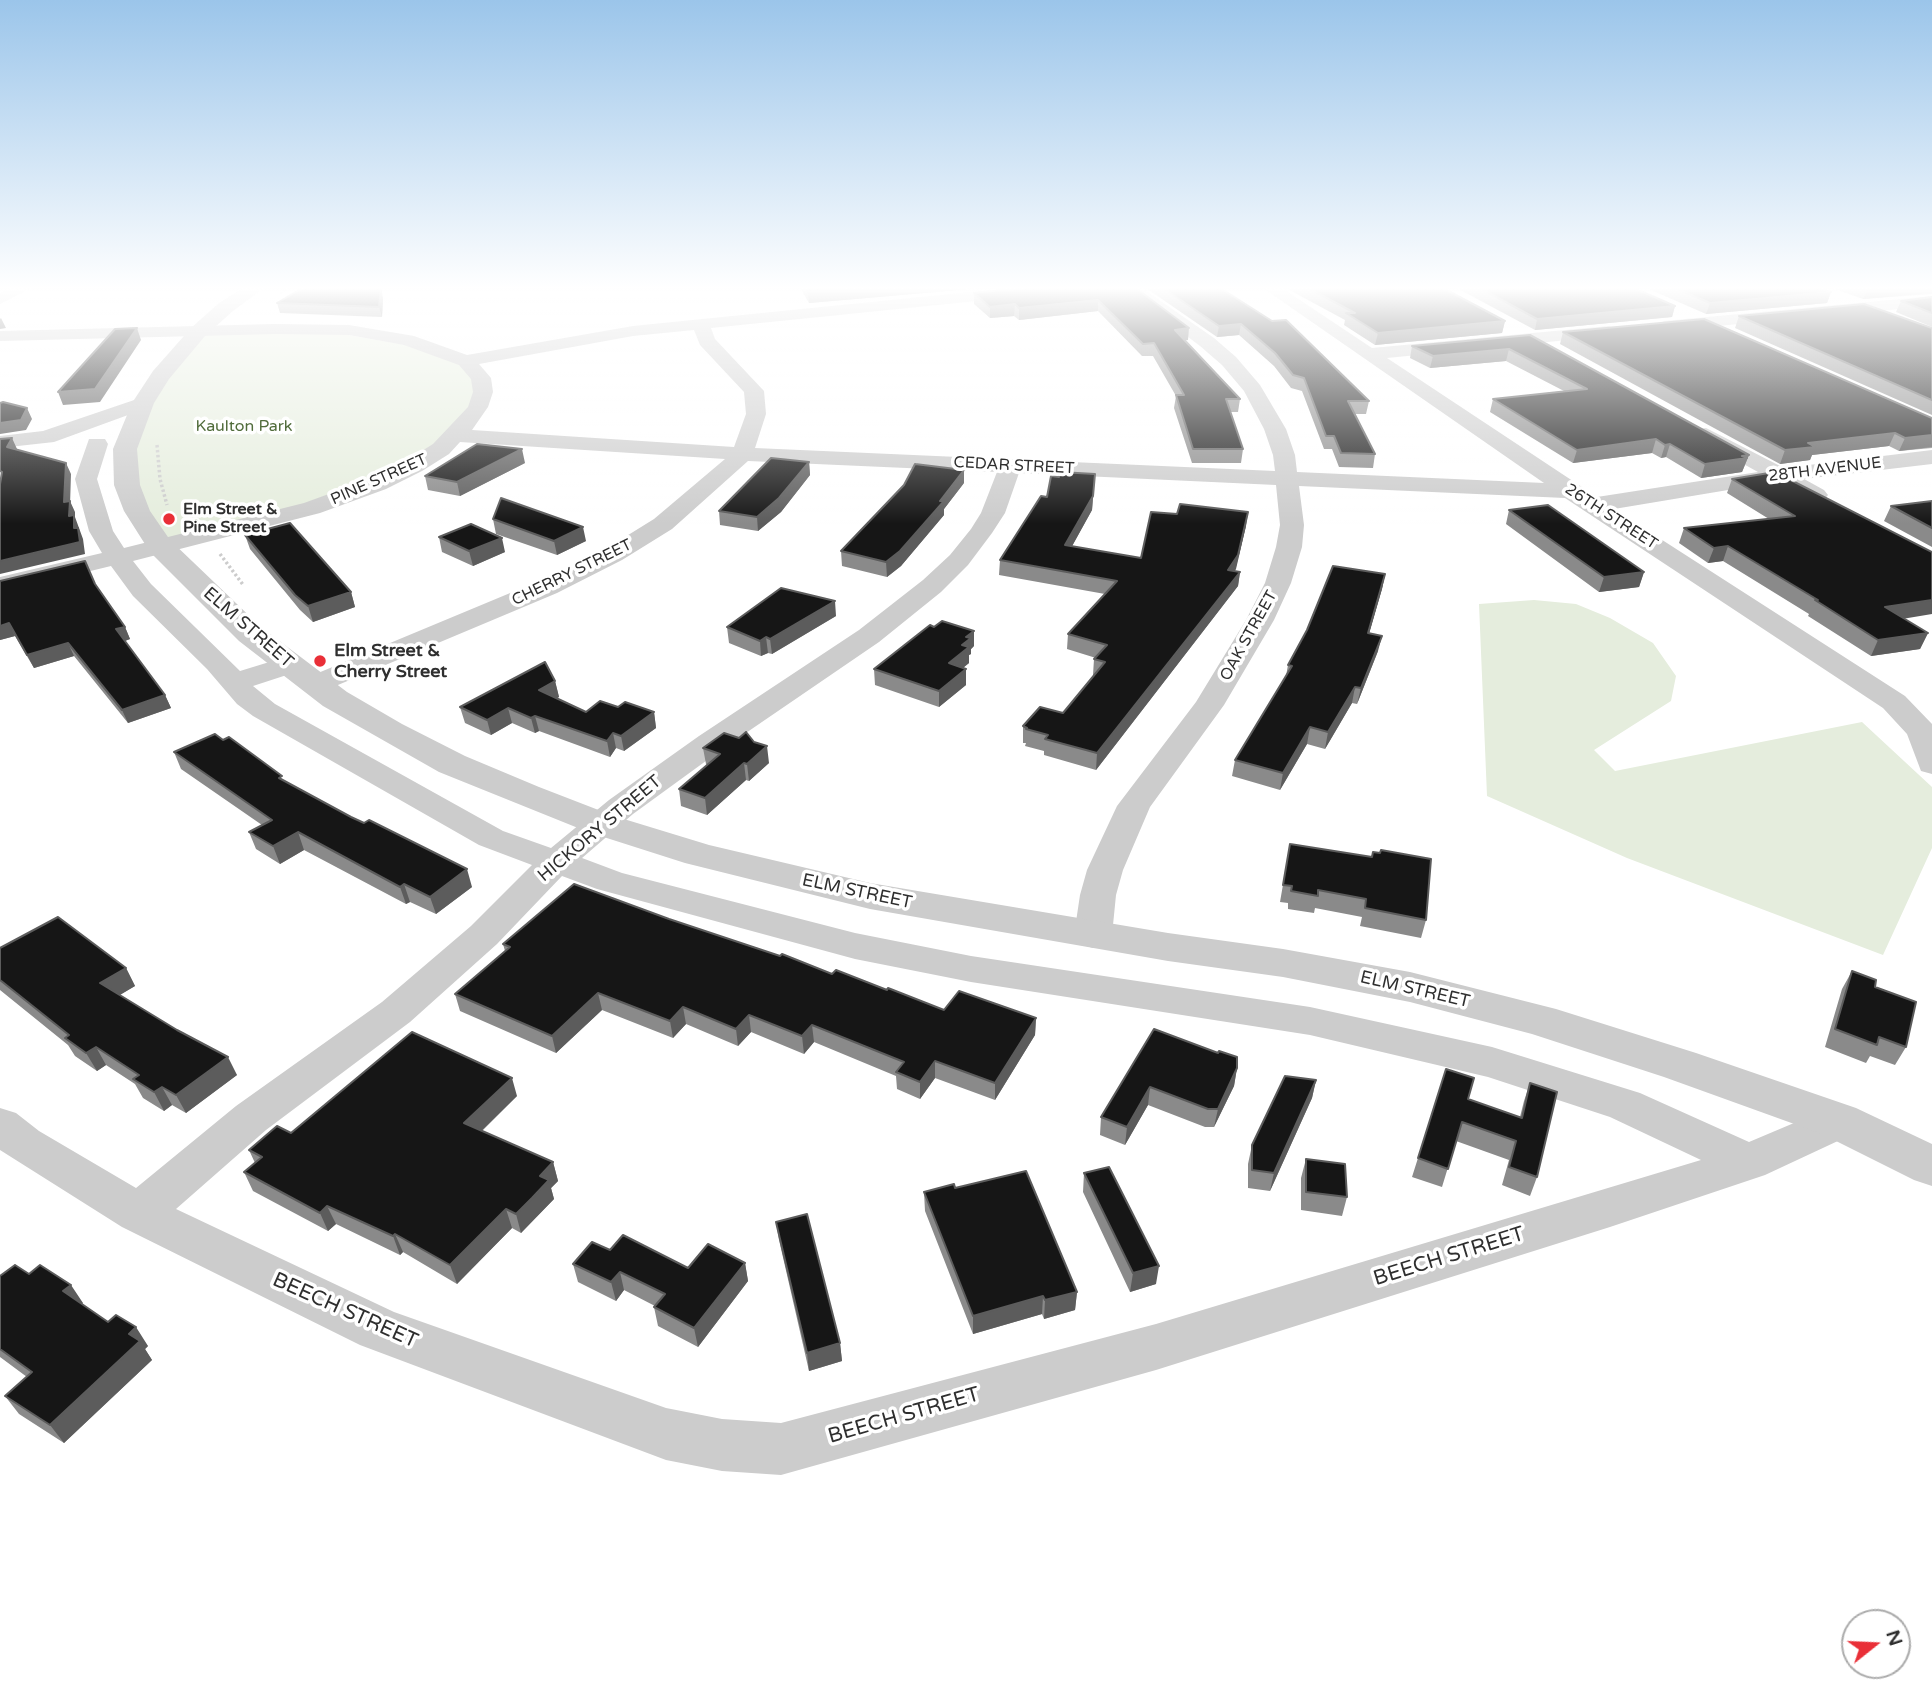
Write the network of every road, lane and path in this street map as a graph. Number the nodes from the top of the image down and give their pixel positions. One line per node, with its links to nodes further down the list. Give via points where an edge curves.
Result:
1 (170, 365): 6 (street, ELM STREET, via 161,376)
2 (470, 365): 8 (street, PINE STREET, via 481,378 483,391 478,407)
3 (729, 365): 12 (street, CHERRY STREET, via 754,391 756,414)
4 (1233, 365): 16 (street, OAK STREET, via 1253,389 1275,429)
5 (1384, 365): 17 (street, 26TH STREET)
6 (152, 419): 9 (street); 11 (street, ELM STREET); 20 (path, via 169,512)
7 (1686, 423): 15 (street)
8 (457, 435): 12 (street, CEDAR STREET); 20 (street, PINE STREET, via 430,458 378,484 312,508)
9 (46, 437): 10 (street); 11 (street)
10 (0, 442)
11 (111, 447): 21 (street, ELM STREET, via 137,512); 22 (street, ELM STREET, via 86,479 101,531)
12 (742, 454): 14 (street, CEDAR STREET); 25 (street, CHERRY STREET, via 663,524 613,555 548,586)
13 (1932, 457): 15 (street, 28TH AVENUE)
14 (1010, 465): 16 (street, CEDAR STREET); 29 (street, HICKORY STREET, via 993,513 960,560 932,586 869,636 710,743)
15 (1780, 475): 18 (street, 28TH AVENUE); 19 (street)
16 (1288, 480): 17 (street, CEDAR STREET); 31 (street, OAK STREET, via 1292,525 1278,583 1209,705 1134,806 1105,870)
17 (1571, 491): 18 (street, 26TH STREET)
18 (1593, 505): 27 (street, 26TH STREET, via 1894,702)
19 (1836, 507)
20 (197, 538): 21 (street, PINE STREET); 24 (path, via 210,541)
21 (160, 546): 22 (street, PINE STREET); 25 (street, ELM STREET, via 250,635)
22 (116, 556): 23 (street, PINE STREET); 26 (street, ELM STREET, via 142,590)
23 (0, 585)
24 (248, 592)
25 (303, 674): 26 (street, CHERRY STREET); 29 (street, ELM STREET, via 390,731 452,764)
26 (234, 682): 30 (street, ELM STREET, via 264,710 468,826)
27 (1927, 732): 28 (street, 26TH STREET)
28 (1932, 764)
29 (601, 824): 30 (street, HICKORY STREET); 31 (street, ELM STREET, via 725,862 870,896)
30 (556, 862): 34 (street, ELM STREET, via 613,882 855,946 971,969 1310,1021 1492,1062 1625,1105); 36 (street, HICKORY STREET, via 484,935 396,1012 251,1118)
31 (1093, 935): 32 (street, ELM STREET, via 1283,963 1449,997 1540,1020)
32 (1839, 1121): 34 (street, BEECH STREET); 35 (street, ELM STREET)
33 (0, 1125): 36 (street, BEECH STREET)
34 (1749, 1162): 36 (street, BEECH STREET, via 1156,1347 780,1448 722,1445 666,1434 378,1329)
35 (1932, 1166)
36 (139, 1213)

